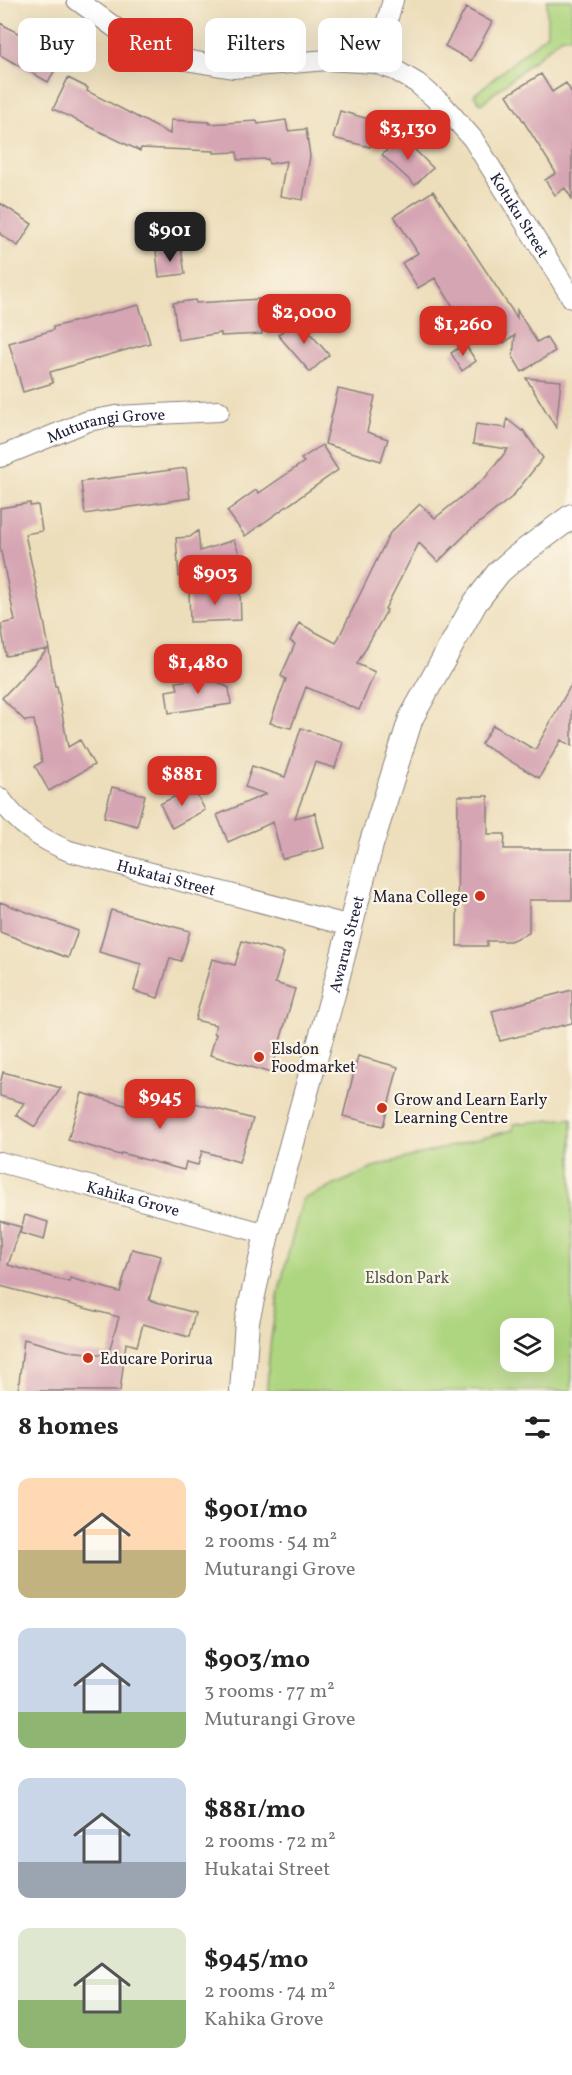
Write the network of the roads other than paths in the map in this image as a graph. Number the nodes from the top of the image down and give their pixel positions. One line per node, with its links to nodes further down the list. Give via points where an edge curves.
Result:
1 (77, 0): 4 (street, Kotuku Street, via 117,29 173,58 234,68)
2 (393, 0): 3 (street)
3 (388, 18)
4 (318, 61)
5 (398, 72): 6 (street, Kotuku Street, via 443,105 473,139)
6 (572, 298)
7 (219, 411): 8 (street, Muturangi Grove, via 88,421)
8 (0, 458)
9 (572, 516): 11 (street, Awarua Street, via 499,572 475,603 411,717 370,845)
10 (0, 798): 11 (street, Hukatai Street, via 29,830 69,851)
11 (350, 926): 13 (street, Awarua Street)
12 (0, 1162): 13 (street, Kahika Grove)
13 (267, 1234): 14 (street, Awarua Street, via 248,1321)
14 (242, 1391)

